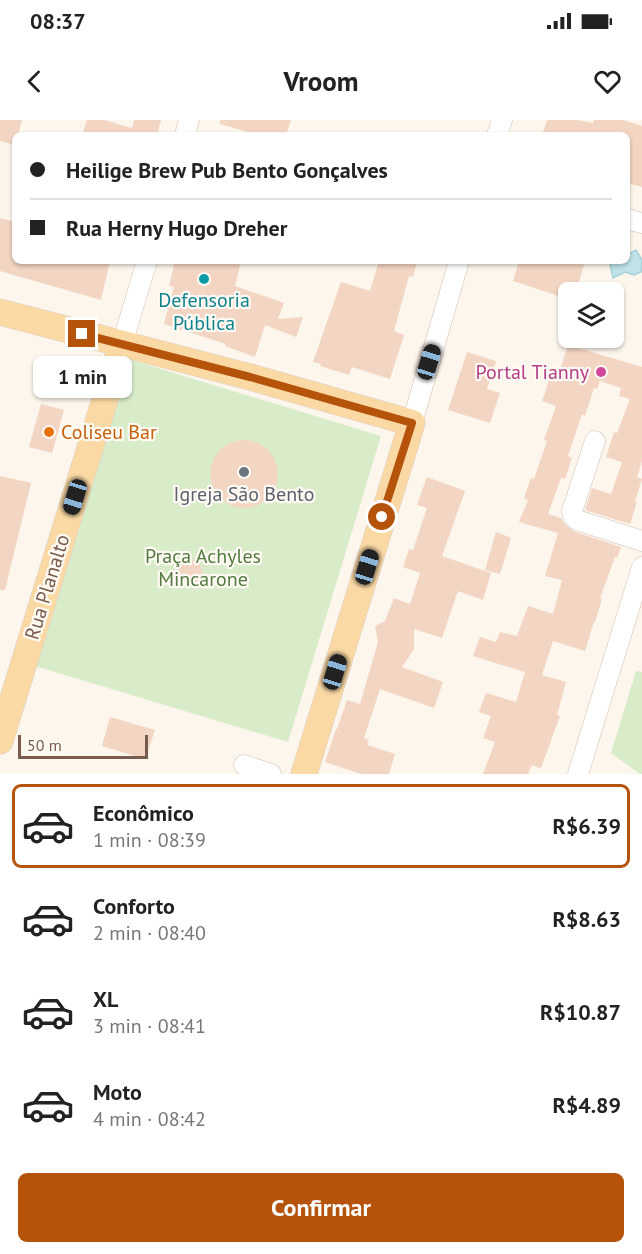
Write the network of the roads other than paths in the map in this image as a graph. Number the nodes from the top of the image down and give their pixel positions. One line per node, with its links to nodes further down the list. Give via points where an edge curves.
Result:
1 (146, 264): 4 (street, Rua Planalto)
2 (458, 264): 5 (street)
3 (0, 312): 4 (main road)
4 (122, 344): 5 (main road); 9 (main road, Rua Planalto)
5 (412, 423): 12 (main road)
6 (596, 441): 7 (street, via 573,516)
7 (642, 542)
8 (642, 567): 13 (street)
9 (0, 741)
10 (244, 765): 11 (street)
11 (271, 774)
12 (304, 774)
13 (578, 774)

